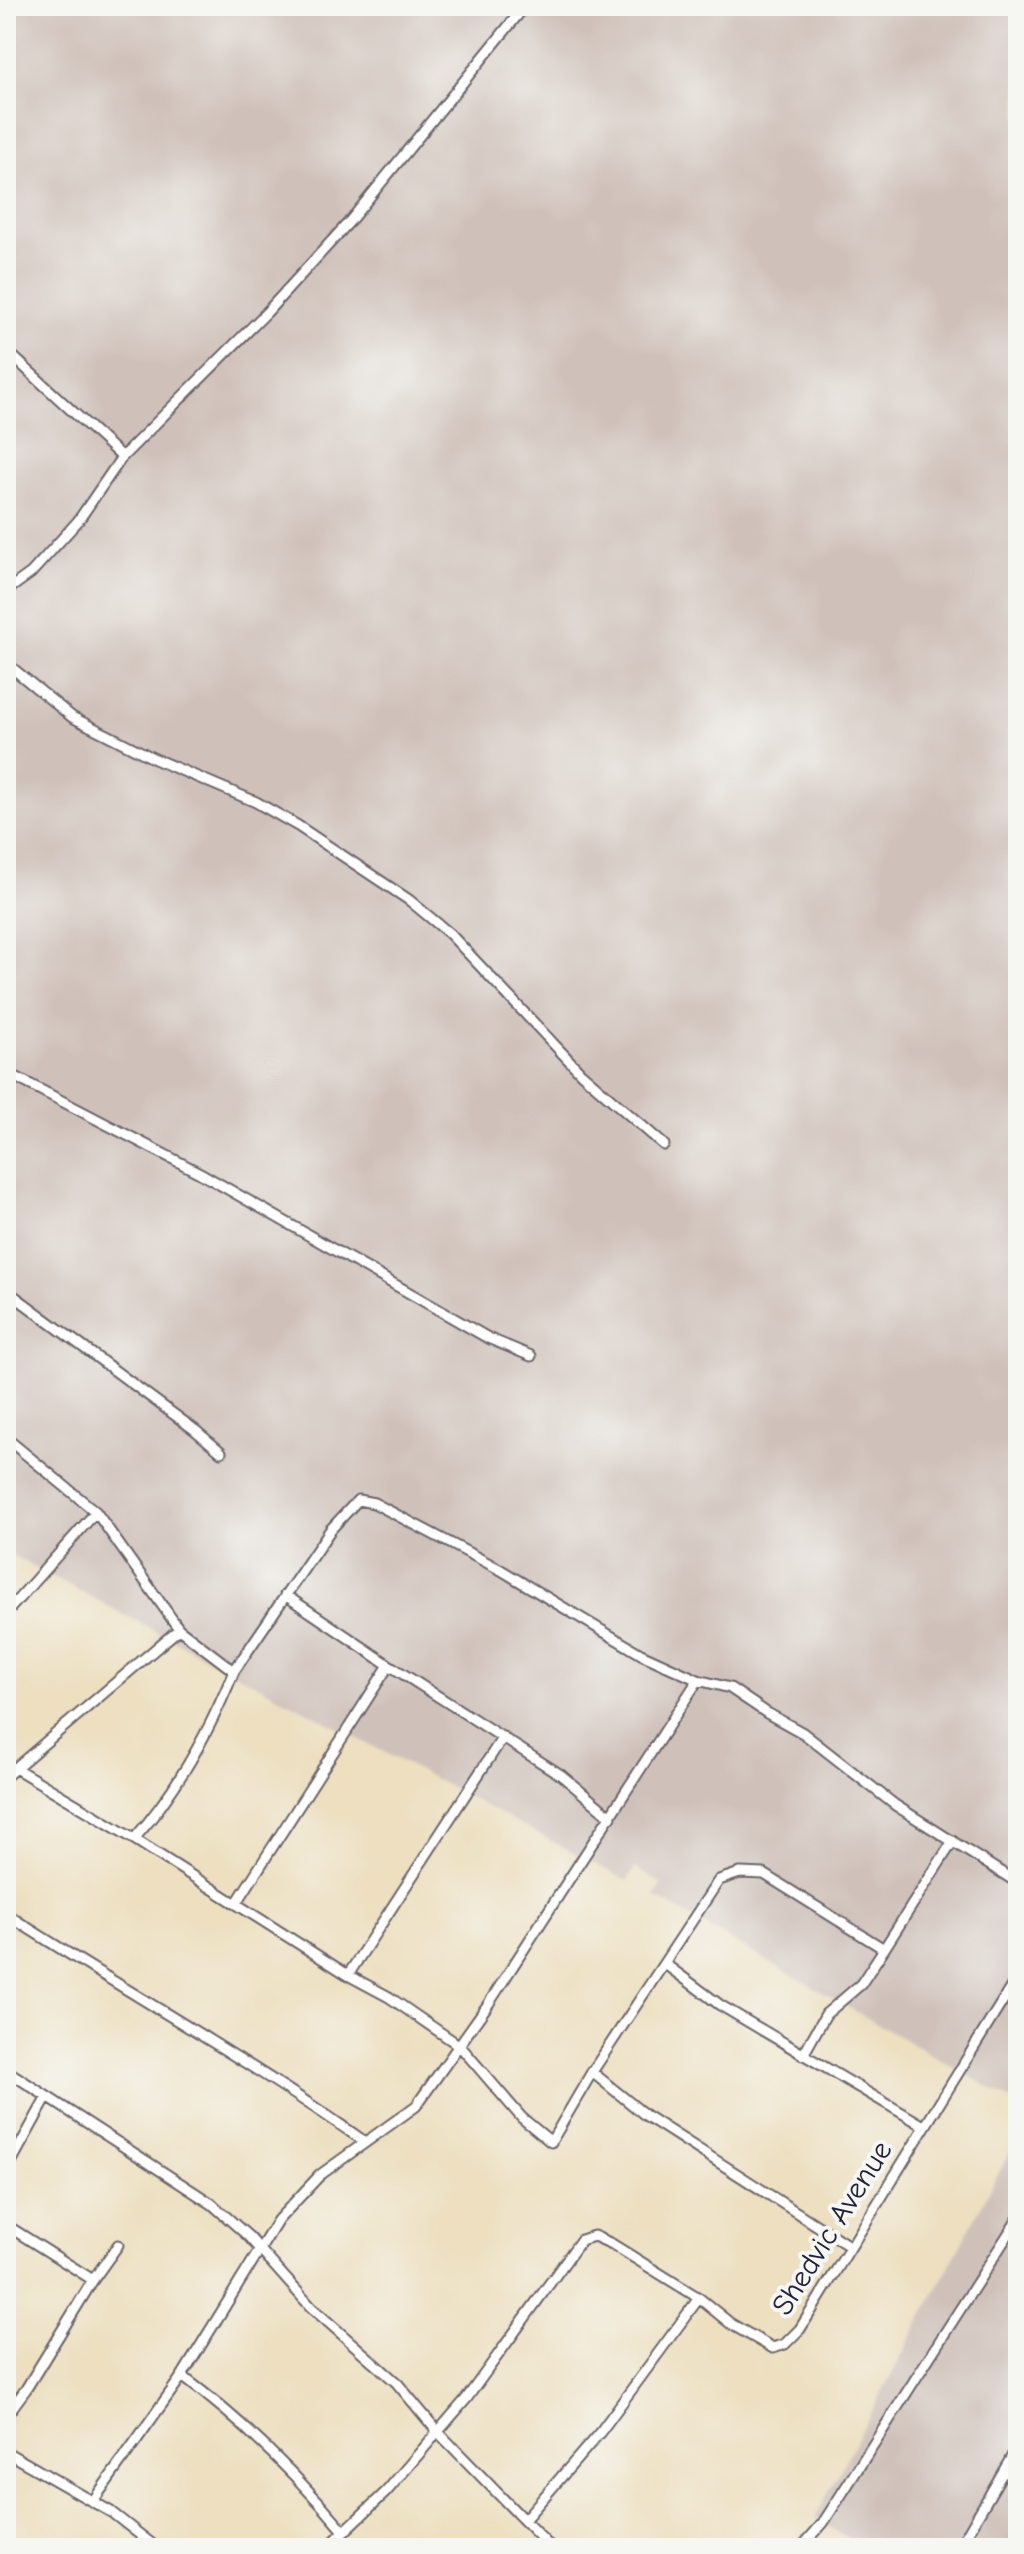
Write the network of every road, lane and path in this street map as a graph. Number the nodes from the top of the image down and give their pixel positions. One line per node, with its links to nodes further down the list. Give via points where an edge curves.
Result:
1 (525, 6): 3 (street, via 342,230)
2 (6, 350): 3 (street)
3 (122, 457): 4 (street, via 78,521 31,573)
4 (6, 591)
5 (6, 663): 7 (street, via 72,717 256,802 409,900 450,934 581,1073)
6 (6, 1072): 9 (street, via 200,1173 488,1338)
7 (664, 1145)
8 (6, 1290): 11 (street)
9 (531, 1356)
10 (6, 1438): 12 (street)
11 (221, 1452)
12 (96, 1512): 14 (street); 15 (street)
13 (285, 1595): 16 (street); 17 (street); 18 (street, via 331,1529 358,1500 366,1501 441,1536 641,1654)
14 (6, 1613)
15 (179, 1629): 17 (street); 20 (street)
16 (389, 1665): 19 (street); 26 (street)
17 (234, 1671): 23 (street, via 158,1813)
18 (698, 1680): 22 (street); 24 (street, via 730,1688 803,1733 895,1805)
19 (503, 1737): 22 (street); 30 (street)
20 (15, 1768): 21 (street); 23 (street)
21 (6, 1776)
22 (611, 1817): 32 (street)
23 (134, 1839): 26 (street)
24 (953, 1841): 25 (street); 28 (street)
25 (1018, 1883)
26 (236, 1904): 30 (street)
27 (6, 1914): 38 (street, via 305,2099)
28 (884, 1949): 29 (street, via 764,1874 740,1873 719,1880); 33 (street, via 861,1984 826,2014)
29 (665, 1964): 33 (street); 35 (street)
30 (348, 1975): 32 (street)
31 (1018, 1976): 37 (street, Shedvic Avenue)
32 (460, 2046): 35 (street, via 522,2118 551,2142); 38 (street, via 416,2106)
33 (803, 2055): 37 (street)
34 (6, 2070): 36 (street)
35 (592, 2072): 43 (street, via 645,2115)
36 (47, 2097): 39 (street); 44 (street, via 212,2204)
37 (924, 2126): 43 (street, Shedvic Avenue)
38 (365, 2142): 44 (street, via 320,2175)
39 (6, 2171)
40 (1018, 2219): 61 (street, via 832,2510)
41 (6, 2225): 45 (street)
42 (118, 2245): 45 (street)
43 (849, 2246): 46 (street, Shedvic Avenue, via 800,2329 785,2344 773,2348)
44 (260, 2247): 47 (street); 49 (street, via 311,2307 397,2383)
45 (93, 2280): 48 (street)
46 (699, 2298): 49 (street, Shedvic Avenue, via 612,2244 594,2236 581,2240 467,2398); 55 (street, via 601,2431)
47 (182, 2376): 54 (street); 56 (street, via 251,2431)
48 (6, 2416)
49 (437, 2431): 55 (street); 56 (street, via 386,2492)
50 (1018, 2446): 52 (street)
51 (6, 2452): 54 (street)
52 (1004, 2471): 53 (street); 62 (street)
53 (1018, 2479)
54 (93, 2501): 58 (street)
55 (525, 2519): 57 (street)
56 (344, 2531): 59 (street)
57 (547, 2544): 60 (street)
58 (157, 2548)
59 (327, 2548)
60 (534, 2548)
61 (801, 2548)
62 (959, 2548)

